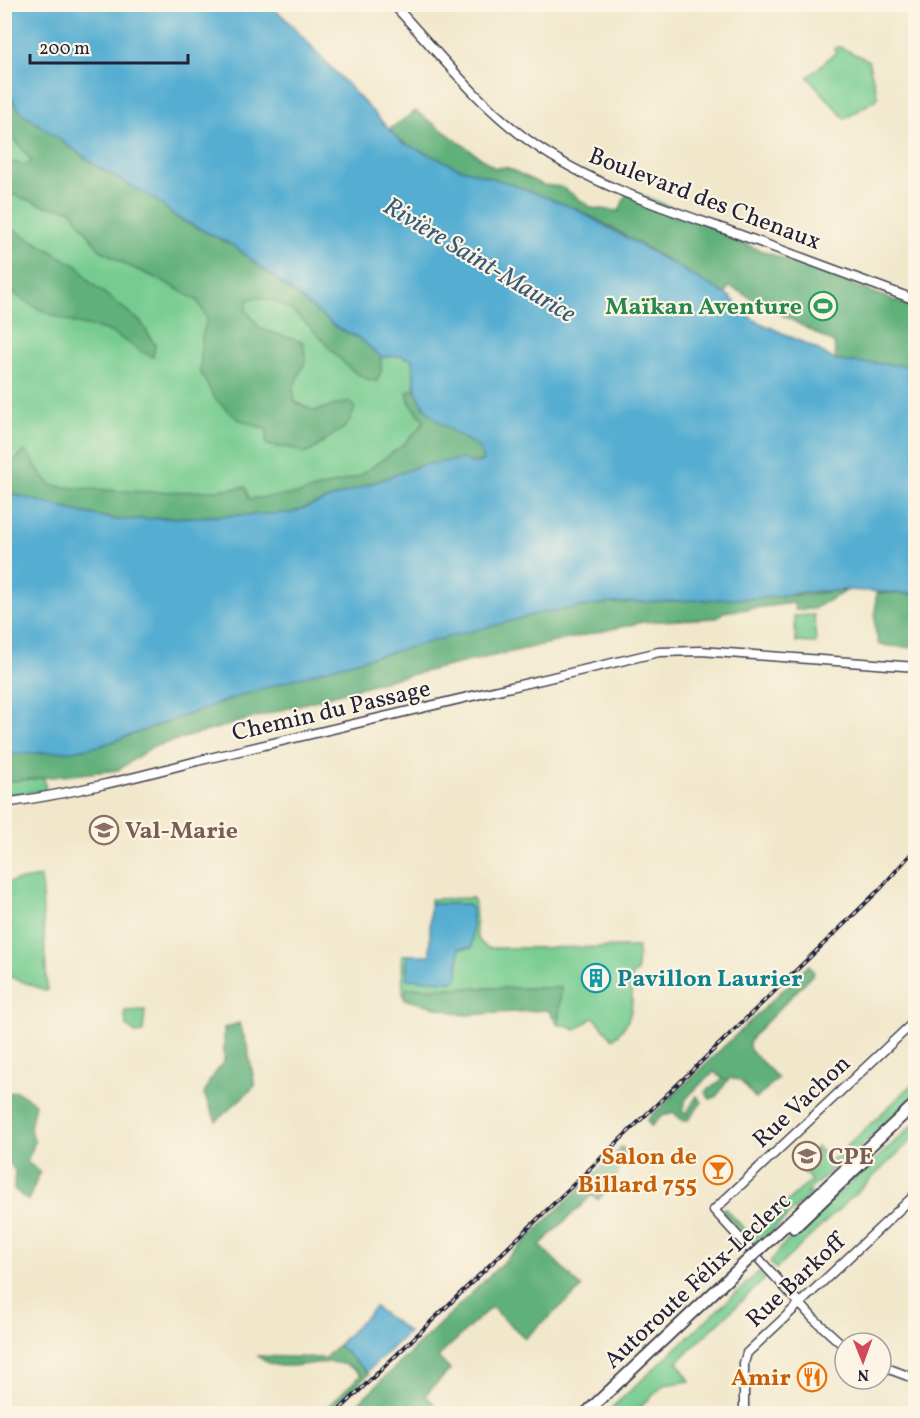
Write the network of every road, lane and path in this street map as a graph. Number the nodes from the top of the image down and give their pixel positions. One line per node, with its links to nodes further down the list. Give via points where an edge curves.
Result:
1 (393, 4): 2 (street, Boulevard des Chenaux, via 498,114 533,144 561,161 682,214)
2 (915, 300)
3 (915, 667): 4 (street, Chemin du Passage, via 701,651 665,652 102,786)
4 (4, 803)
5 (915, 1020): 11 (street, Rue Vachon, via 714,1210)
6 (915, 1103): 9 (highway, Autoroute Félix-Leclerc)
7 (915, 1113): 9 (highway, Autoroute Félix-Leclerc)
8 (915, 1194): 11 (street, Rue Barkoff)
9 (762, 1252): 10 (highway, Autoroute Félix-Leclerc)
10 (753, 1261): 15 (highway, Autoroute Félix-Leclerc); 16 (highway, Autoroute Félix-Leclerc)
11 (800, 1303): 12 (street); 17 (street, Rue Barkoff, via 746,1355)
12 (833, 1335)
13 (893, 1371): 14 (street)
14 (915, 1379)
15 (585, 1413)
16 (596, 1413)
17 (744, 1413)

